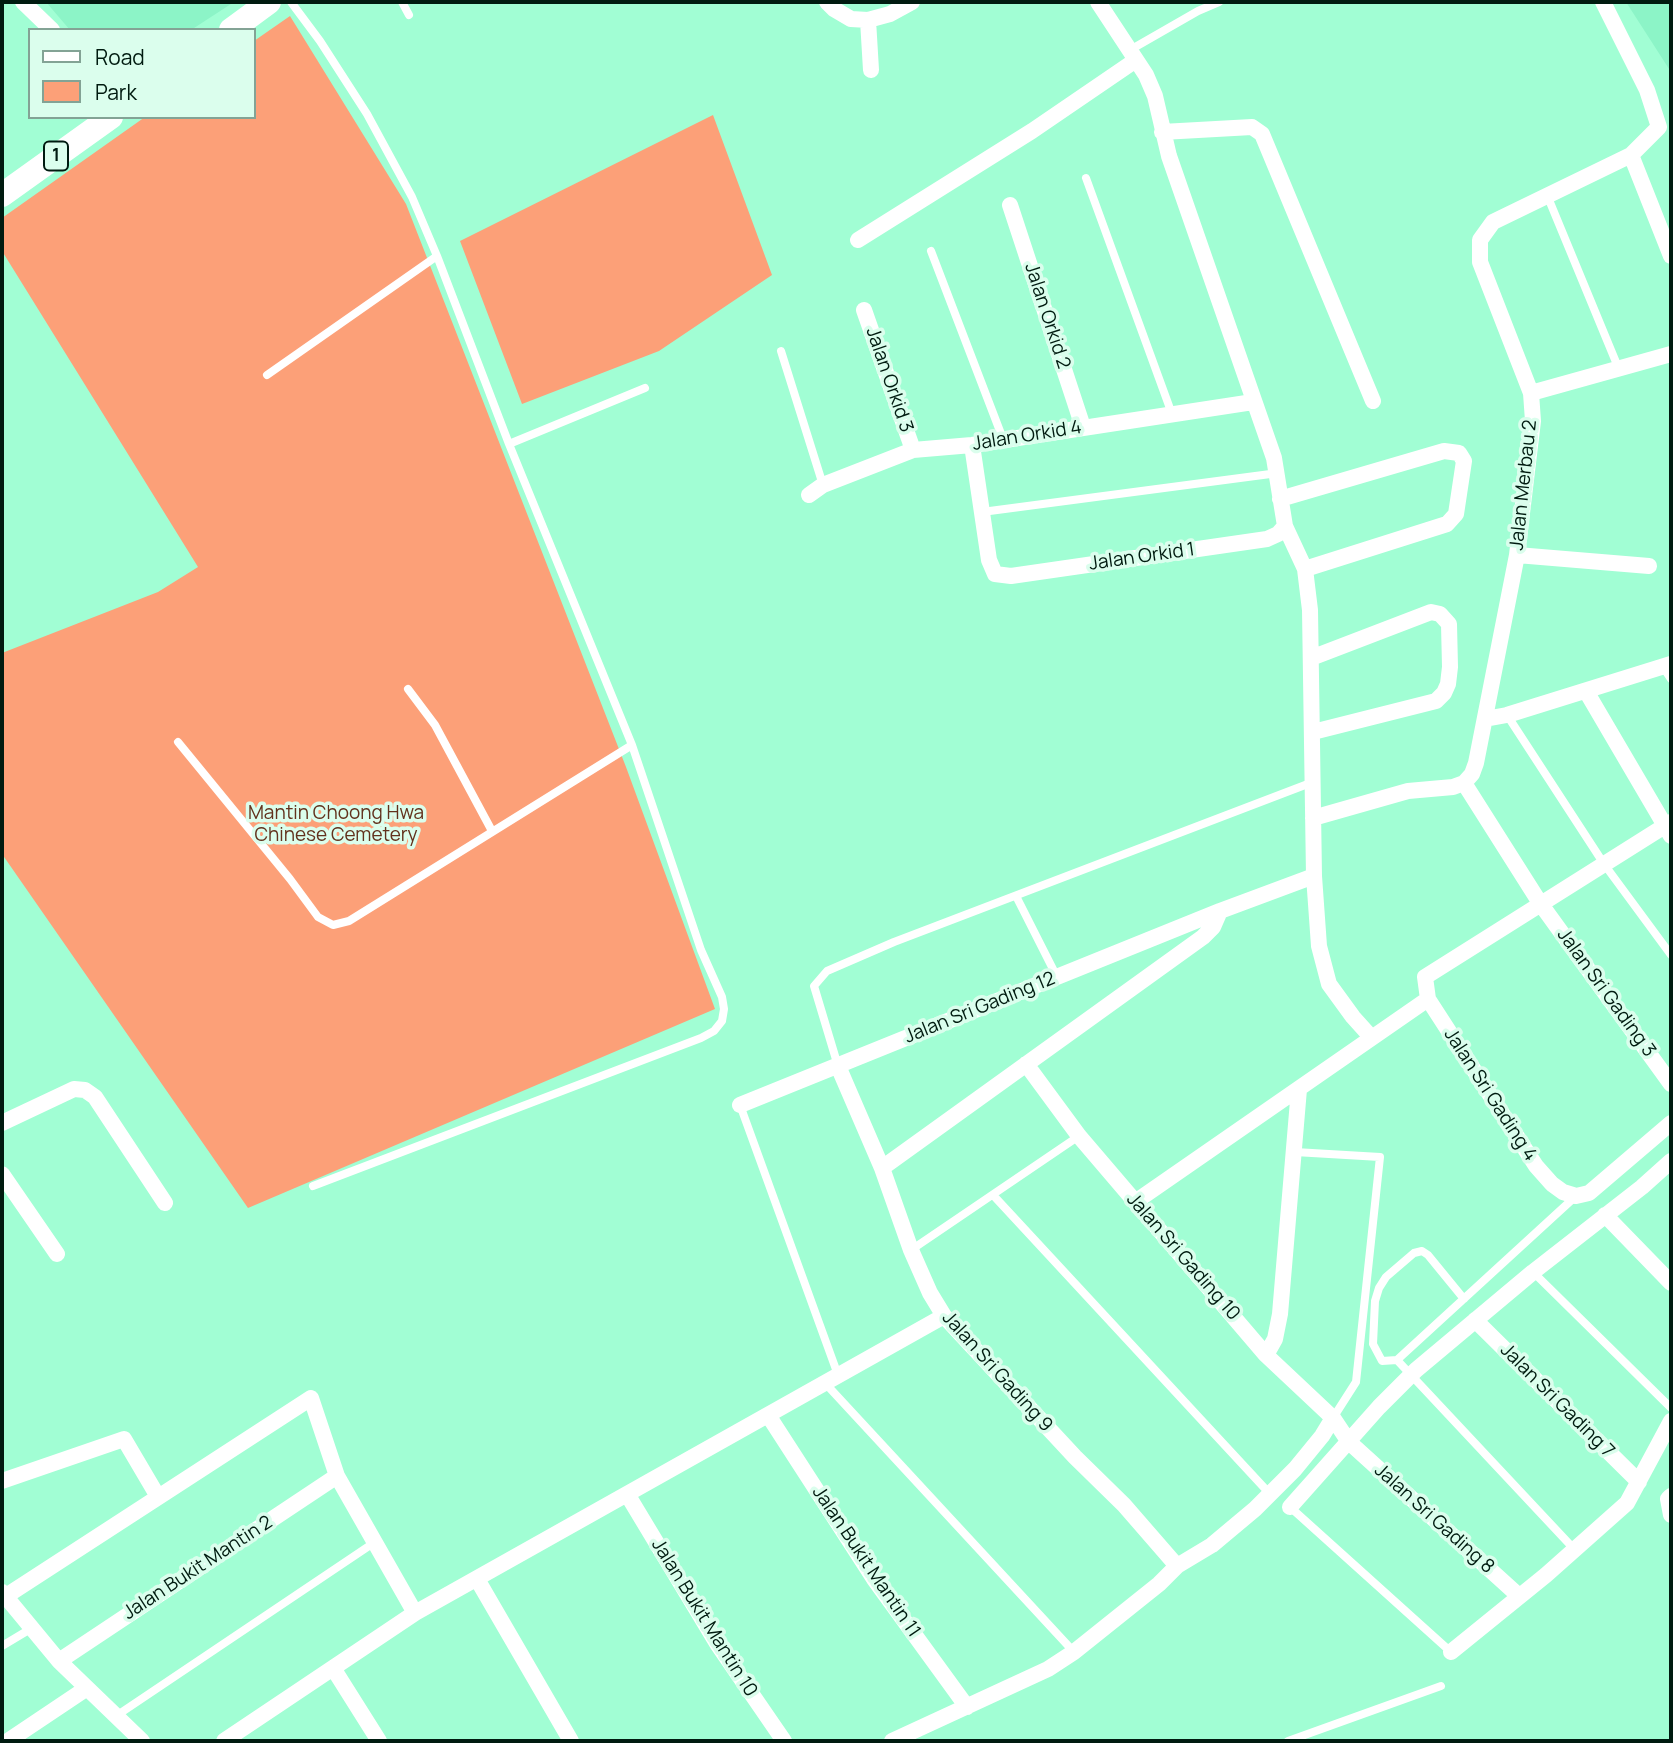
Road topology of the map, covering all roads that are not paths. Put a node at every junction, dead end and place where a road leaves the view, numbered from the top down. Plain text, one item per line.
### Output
1 (23, 2) edge
2 (269, 2) edge
3 (291, 2) edge
4 (402, 2) edge
5 (827, 2) edge
6 (912, 2) edge
7 (1098, 2) edge
8 (1220, 2) edge
9 (1604, 2) edge
10 (409, 16) dead end
11 (868, 20) junction
12 (50, 28) edge
13 (234, 28) edge
14 (1133, 55) junction
15 (871, 70) dead end
16 (108, 119) edge
17 (1161, 132) junction
18 (1631, 155) junction
19 (1086, 178) dead end
20 (2, 195) edge
21 (1547, 195) junction
22 (1010, 205) dead end
23 (858, 240) dead end
24 (931, 251) dead end
25 (438, 256) junction
26 (1671, 256) edge
27 (864, 310) dead end
28 (781, 351) dead end
29 (1671, 354) edge
30 (1618, 367) junction
31 (267, 375) dead end
32 (645, 388) dead end
33 (1531, 393) junction
34 (1373, 401) dead end
35 (1253, 402) junction
36 (1172, 414) junction
37 (1083, 427) junction
38 (1003, 439) junction
39 (509, 444) junction
40 (972, 444) junction
41 (913, 450) junction
42 (1278, 473) junction
43 (823, 485) junction
44 (809, 495) dead end
45 (1280, 499) junction
46 (981, 513) junction
47 (1284, 526) junction
48 (1517, 555) junction
49 (1649, 566) dead end
50 (1305, 569) junction
51 (1311, 658) junction
52 (1669, 670) edge
53 (408, 689) dead end
54 (1586, 691) junction
55 (1507, 715) junction
56 (1485, 719) junction
57 (1313, 732) junction
58 (178, 743) dead end
59 (632, 745) junction
60 (1313, 782) junction
61 (1464, 783) junction
62 (1313, 818) junction
63 (1669, 828) edge
64 (492, 831) junction
65 (1604, 864) junction
66 (1314, 876) junction
67 (1016, 895) junction
68 (1540, 903) junction
69 (1220, 911) junction
70 (1671, 955) edge
71 (1057, 977) junction
72 (1428, 999) junction
73 (1371, 1037) junction
74 (1026, 1064) junction
75 (838, 1066) junction
76 (1671, 1084) edge
77 (1299, 1089) junction
78 (740, 1105) joint
79 (2, 1123) edge
80 (1671, 1123) edge
81 (1079, 1136) junction
82 (1295, 1152) junction
83 (1671, 1161) edge
84 (882, 1168) junction
85 (2, 1174) edge
86 (313, 1185) dead end
87 (993, 1195) junction
88 (1576, 1196) junction
89 (1135, 1202) junction
90 (165, 1203) dead end
91 (1605, 1215) junction
92 (911, 1250) junction
93 (57, 1254) dead end
94 (1533, 1272) junction
95 (1671, 1283) edge
96 (1464, 1298) junction
97 (944, 1316) junction
98 (1475, 1321) junction
99 (1266, 1355) junction
100 (1397, 1360) junction
101 (1411, 1376) junction
102 (832, 1379) junction
103 (1671, 1408) edge
104 (768, 1415) junction
105 (1333, 1418) junction
106 (1671, 1421) edge
107 (1349, 1442) junction
108 (337, 1476) junction
109 (2, 1481) edge
110 (1639, 1482) junction
111 (627, 1494) junction
112 (1270, 1494) junction
113 (158, 1495) junction
114 (1671, 1496) edge
115 (1290, 1507) joint
116 (1671, 1515) edge
117 (375, 1542) junction
118 (1575, 1550) junction
119 (1177, 1566) junction
120 (477, 1579) junction
121 (4, 1594) edge
122 (1519, 1596) junction
123 (415, 1613) junction
124 (32, 1628) junction
125 (2, 1646) edge
126 (1074, 1652) junction
127 (1451, 1652) joint
128 (59, 1661) junction
129 (333, 1668) junction
130 (1441, 1686) dead end
131 (88, 1688) junction
132 (967, 1707) junction
133 (116, 1716) junction
134 (8, 1741) edge
135 (142, 1741) edge
136 (225, 1741) edge
137 (379, 1741) edge
138 (571, 1741) edge
139 (784, 1741) edge
140 (892, 1741) edge
141 (1288, 1741) edge

1 - 12 street
2 - 13 main road
3 - 25 lane
4 - 10 lane
5 - 11 street
6 - 11 street
7 - 14 street
8 - 14 lane
9 - 18 street, Jalan Merbau 2
11 - 15 street
14 - 17 street
14 - 23 street
16 - 20 main road, 1
17 - 34 street
17 - 35 street
18 - 21 street, Jalan Merbau 2
18 - 26 street
19 - 36 lane
21 - 30 lane
21 - 33 street, Jalan Merbau 2
22 - 37 street, Jalan Orkid 2
24 - 38 lane
25 - 31 lane
25 - 39 lane
27 - 41 street, Jalan Orkid 3
28 - 43 lane
29 - 30 street
30 - 33 street
32 - 39 lane
33 - 48 street, Jalan Merbau 2
35 - 36 street, Jalan Orkid 4
35 - 42 street
36 - 37 street, Jalan Orkid 4
37 - 38 street, Jalan Orkid 4
38 - 40 street, Jalan Orkid 4
39 - 59 lane
40 - 41 street, Jalan Orkid 4
40 - 46 street
41 - 43 street, Jalan Orkid 4
42 - 45 street
42 - 46 lane
43 - 44 street, Jalan Orkid 4
45 - 47 street
45 - 50 street
46 - 47 street, Jalan Orkid 1
47 - 50 street
48 - 49 street
48 - 56 street, Jalan Merbau 2
50 - 51 street
51 - 57 street
51 - 57 street
52 - 54 street
53 - 64 lane
54 - 55 street
54 - 63 street
55 - 56 street
55 - 65 lane
56 - 61 street, Jalan Merbau 2
57 - 60 street
58 - 64 lane
59 - 64 lane
59 - 86 lane
60 - 62 street
60 - 67 lane
61 - 62 street
61 - 68 street, Jalan Sri Gading 3
62 - 66 street
63 - 65 street
65 - 68 street
65 - 70 lane
66 - 69 street, Jalan Sri Gading 12
66 - 73 street
67 - 71 lane
67 - 75 lane
68 - 72 street, Jalan Sri Gading 4
68 - 76 street, Jalan Sri Gading 3
69 - 71 street, Jalan Sri Gading 12
69 - 74 street
71 - 75 street, Jalan Sri Gading 12
72 - 73 street
72 - 88 street, Jalan Sri Gading 4
73 - 77 street
74 - 81 street, Jalan Sri Gading 10
74 - 84 street
75 - 78 street, Jalan Sri Gading 12
75 - 84 street, Jalan Sri Gading 9
77 - 82 street
77 - 89 street
78 - 102 lane
79 - 90 street
80 - 88 street
81 - 87 lane
81 - 89 street, Jalan Sri Gading 10
82 - 99 street
82 - 105 lane
83 - 91 street
84 - 92 street, Jalan Sri Gading 9
85 - 93 street
87 - 92 lane
87 - 112 lane
88 - 96 lane
89 - 99 street, Jalan Sri Gading 10
91 - 94 street
91 - 95 street
92 - 97 street, Jalan Sri Gading 9
94 - 98 street
94 - 103 lane
96 - 100 lane
96 - 100 lane
97 - 102 street
97 - 119 street, Jalan Sri Gading 9
98 - 101 street
98 - 110 street, Jalan Sri Gading 7
99 - 105 street, Jalan Sri Gading 10
100 - 101 lane
101 - 107 street
101 - 118 lane
102 - 104 street
102 - 126 lane
104 - 111 street
104 - 132 street, Jalan Bukit Mantin 11
105 - 107 street, Jalan Sri Gading 10
105 - 112 street
106 - 110 street
107 - 115 street
107 - 122 street, Jalan Sri Gading 8
108 - 113 street
108 - 117 street
108 - 128 street, Jalan Bukit Mantin 2
109 - 113 street
110 - 118 street
111 - 120 street
111 - 139 street, Jalan Bukit Mantin 10
112 - 119 street
113 - 121 street
114 - 116 street
115 - 127 lane
117 - 123 street
117 - 133 lane
118 - 122 street
119 - 126 street
120 - 123 street
120 - 138 street
121 - 124 street
122 - 127 street
123 - 129 street
124 - 125 lane
124 - 128 street
126 - 132 street
128 - 131 street
129 - 136 street
129 - 137 street
130 - 141 lane
131 - 133 street
131 - 134 street
132 - 140 street
133 - 135 street

